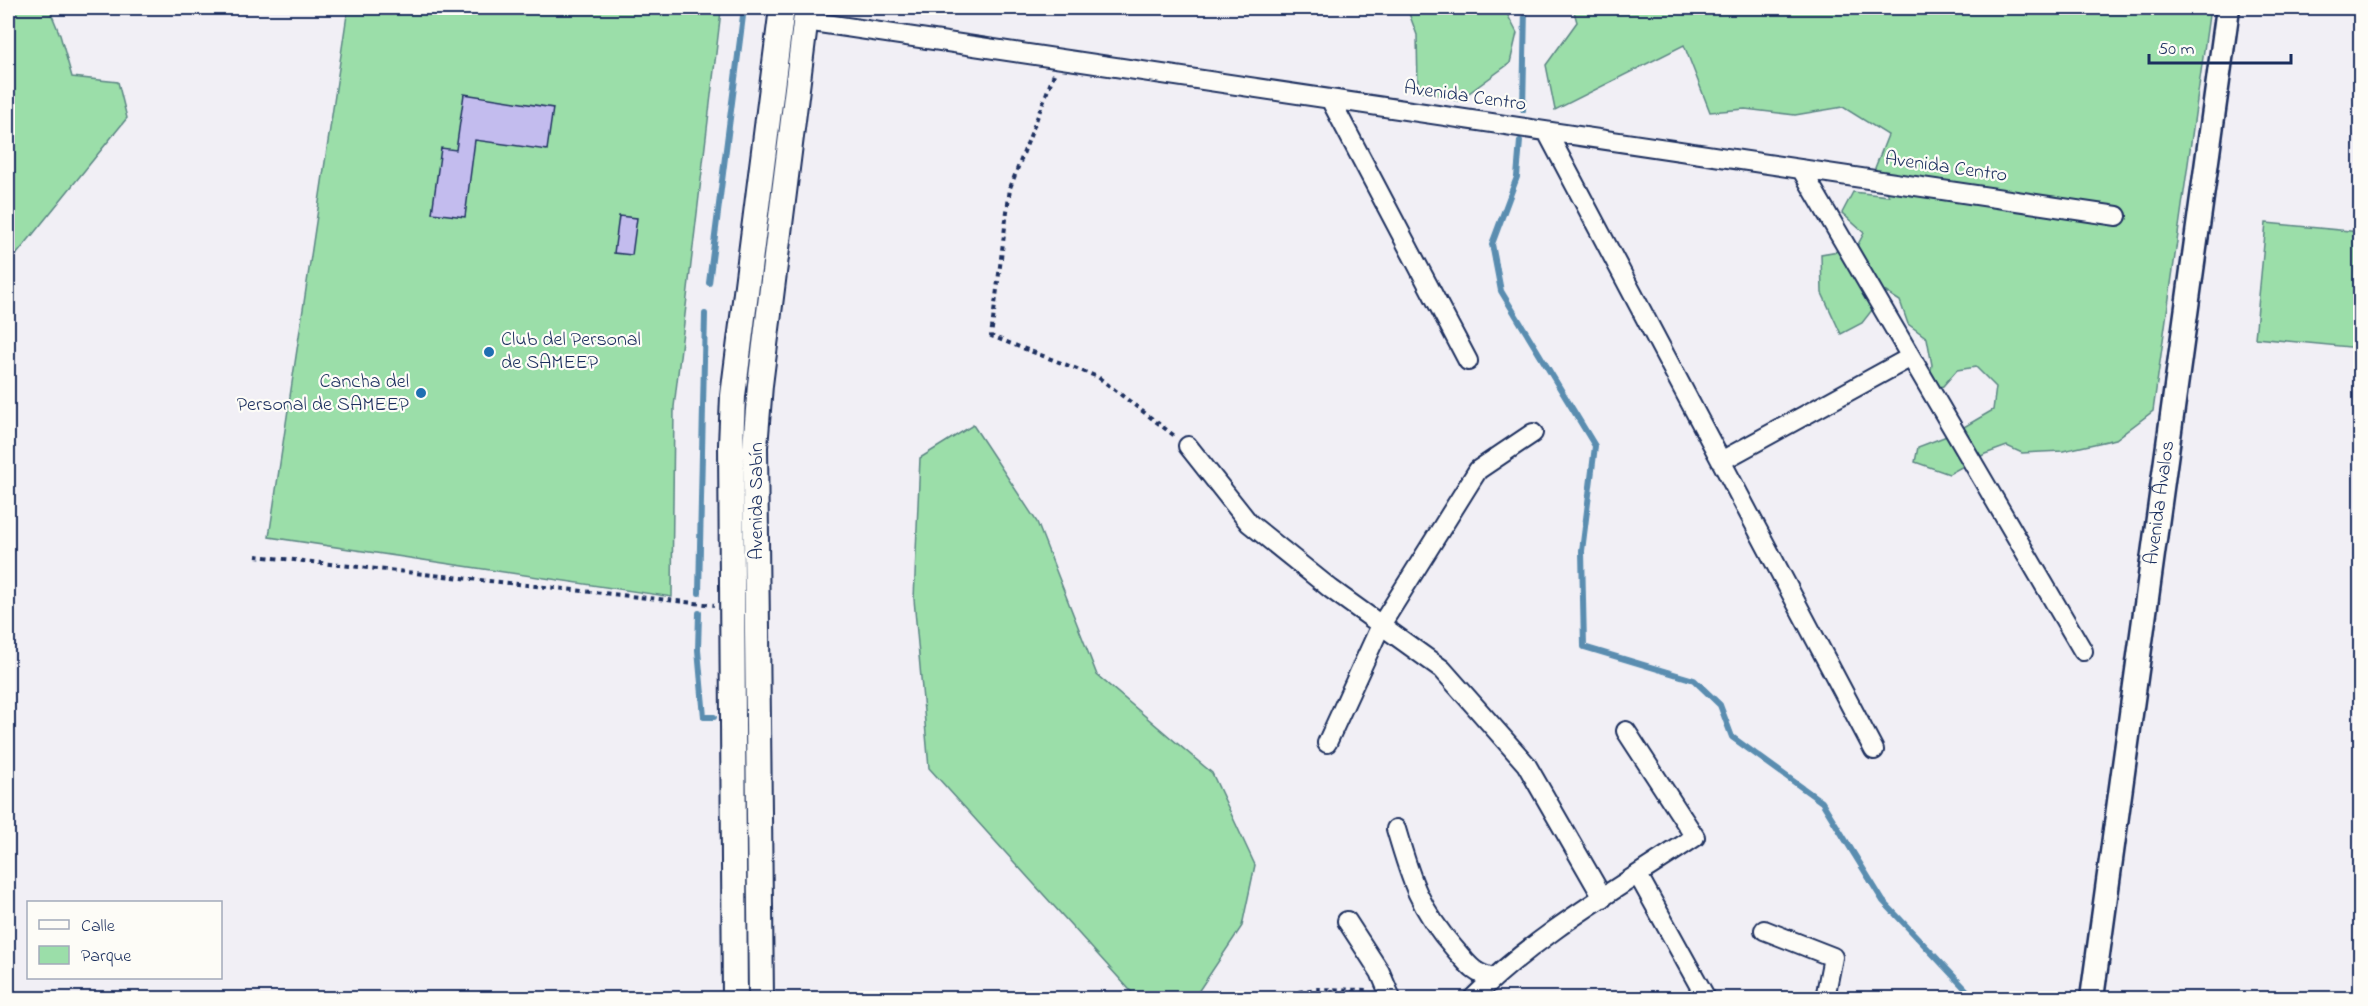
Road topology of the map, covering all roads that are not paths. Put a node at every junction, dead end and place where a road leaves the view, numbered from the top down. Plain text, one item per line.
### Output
1 (782, 8) edge
2 (2228, 8) edge
3 (806, 14) edge
4 (1330, 99) junction
5 (1547, 132) junction
6 (1801, 169) junction
7 (2117, 216) dead end
8 (1911, 357) junction
9 (1468, 361) dead end
10 (1533, 433) dead end
11 (1188, 446) road end
12 (1723, 459) junction
13 (1381, 625) junction
14 (2083, 651) dead end
15 (1626, 731) dead end
16 (1327, 743) dead end
17 (1874, 750) dead end
18 (1396, 829) dead end
19 (1638, 875) junction
20 (1603, 898) junction
21 (1347, 921) dead end
22 (1764, 930) dead end
23 (1493, 978) junction
24 (1389, 994) edge
25 (1474, 998) edge
26 (735, 999) edge
27 (760, 999) edge
28 (1706, 999) edge
29 (1825, 999) edge
30 (2091, 999) edge

1 - 26 main road, Avenida Sabín
2 - 30 street, Avenida Ávalos
3 - 4 street, Avenida Centro
3 - 27 main road, Avenida Sabín
4 - 5 street, Avenida Centro
4 - 9 street
5 - 6 street, Avenida Centro
5 - 12 street
6 - 7 street, Avenida Centro
6 - 8 street
8 - 12 street
8 - 14 street
10 - 13 street
11 - 13 street
12 - 17 street
13 - 16 street
13 - 20 street
15 - 19 street
18 - 23 street
19 - 20 street
19 - 28 street
20 - 23 street
21 - 24 street
22 - 29 street
23 - 25 street

